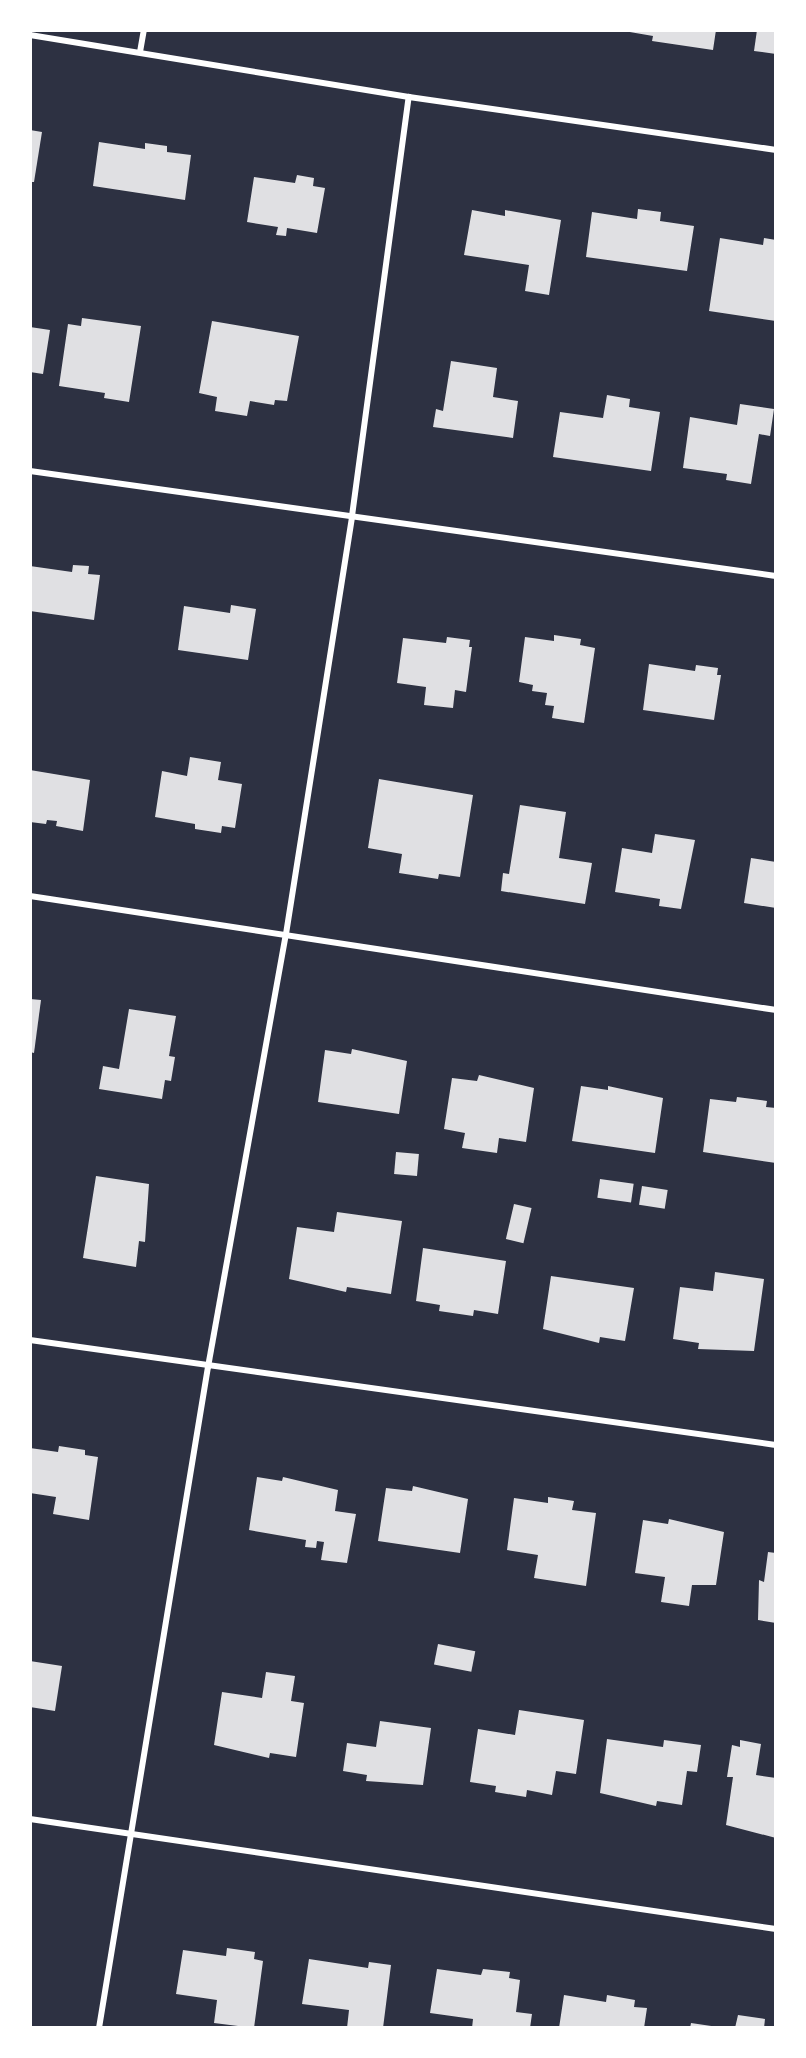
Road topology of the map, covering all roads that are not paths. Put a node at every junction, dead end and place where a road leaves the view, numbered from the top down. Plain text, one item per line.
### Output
1 (144, 30) edge
2 (30, 35) edge
3 (140, 52) junction
4 (410, 97) junction
5 (776, 150) edge
6 (30, 471) edge
7 (352, 516) junction
8 (776, 576) edge
9 (30, 896) edge
10 (286, 934) junction
11 (776, 1010) edge
12 (30, 1340) edge
13 (208, 1367) junction
14 (776, 1445) edge
15 (30, 1819) edge
16 (130, 1834) junction
17 (776, 1929) edge
18 (99, 2028) edge

1 - 3 street
2 - 3 street
3 - 4 street
4 - 5 street
4 - 7 street
6 - 7 street
7 - 8 street
7 - 10 street
9 - 10 street
10 - 11 street
10 - 13 street
12 - 13 street
13 - 14 street
13 - 16 street
15 - 16 street
16 - 17 street
16 - 18 street

